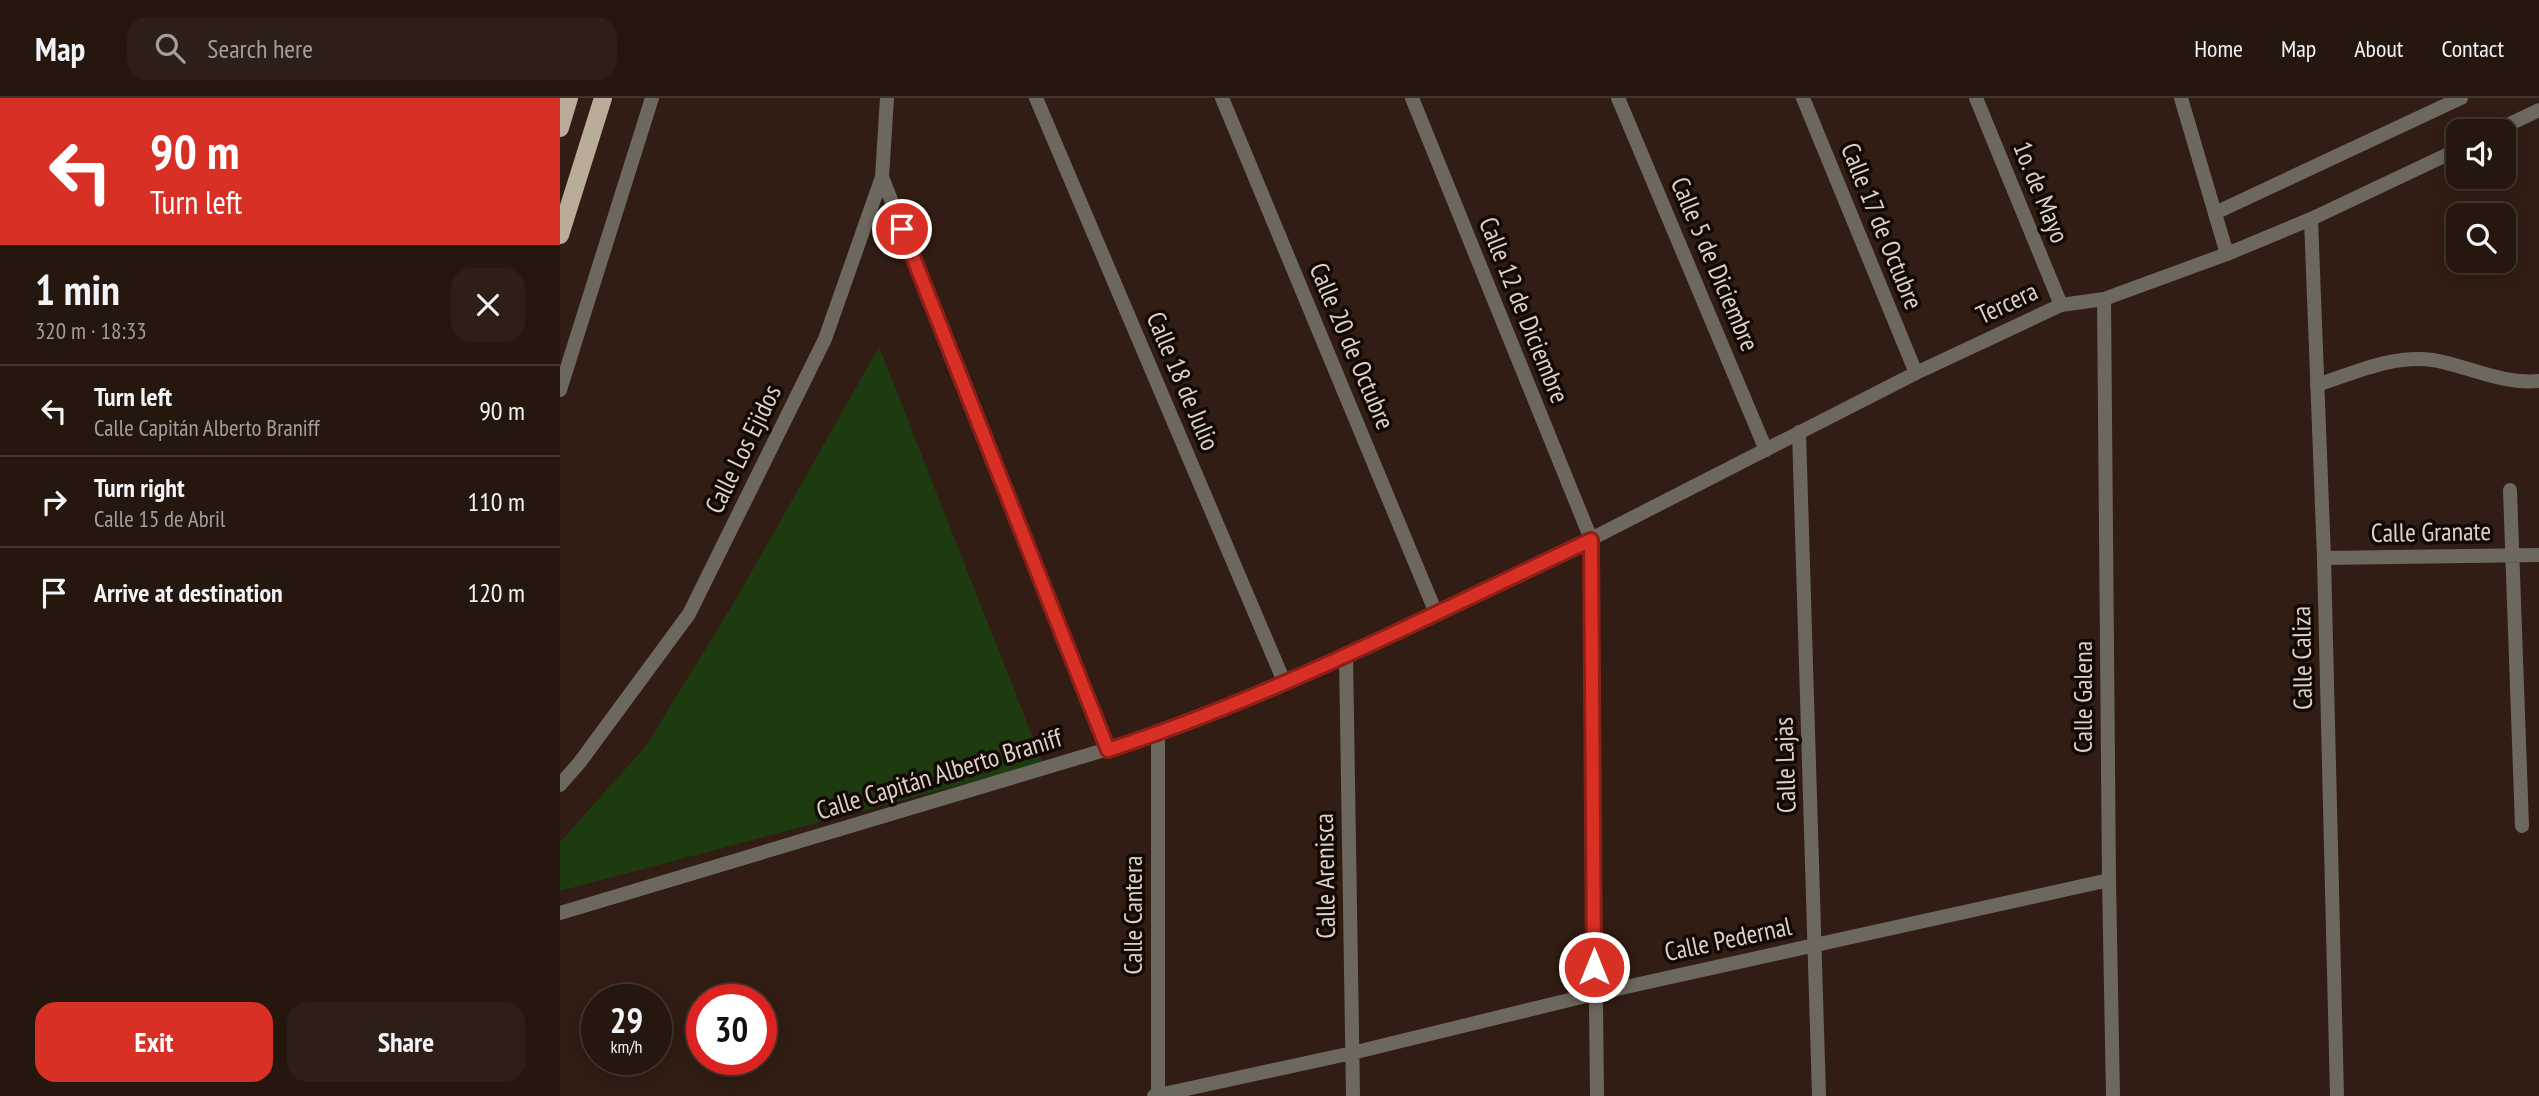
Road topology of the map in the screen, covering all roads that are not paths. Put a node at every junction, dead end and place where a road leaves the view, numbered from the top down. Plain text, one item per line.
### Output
1 (569, 98) edge
2 (603, 98) edge
3 (652, 98) edge
4 (887, 98) edge
5 (1036, 98) edge
6 (1222, 98) edge
7 (1412, 98) edge
8 (1618, 98) edge
9 (1803, 98) edge
10 (1976, 98) edge
11 (2181, 98) edge
12 (2461, 98) edge
13 (2539, 110) edge
14 (2516, 121) edge
15 (560, 128) edge
16 (2446, 155) edge
17 (882, 177) junction
18 (2215, 213) junction
19 (2311, 219) junction
20 (560, 235) edge
21 (2227, 254) junction
22 (2104, 299) junction
23 (2061, 305) junction
24 (1916, 373) junction
25 (2539, 381) edge
26 (2317, 385) junction
27 (560, 390) edge
28 (1799, 432) junction
29 (1766, 450) junction
30 (2510, 491) dead end
31 (1591, 540) junction
32 (2511, 555) junction
33 (2539, 555) edge
34 (2324, 558) junction
35 (1436, 613) junction
36 (1346, 656) junction
37 (1285, 684) junction
38 (1158, 734) junction
39 (1108, 750) junction
40 (560, 785) edge
41 (2522, 826) dead end
42 (2109, 880) junction
43 (560, 913) edge
44 (1816, 945) junction
45 (1594, 994) junction
46 (1352, 1053) junction
47 (1157, 1096) edge
48 (1353, 1096) edge
49 (1597, 1096) edge
50 (1819, 1096) edge
51 (2113, 1096) edge
52 (2337, 1096) edge

1 - 15 main road
2 - 20 main road
3 - 27 street
4 - 17 street, Calle Los Ejidos
5 - 37 street, Calle 18 de Julio
6 - 35 street, Calle 20 de Octubre
7 - 31 street, Calle 12 de Diciembre
8 - 29 street, Calle 5 de Diciembre
9 - 24 street, Calle 17 de Octubre
10 - 23 street, 1o. de Mayo
11 - 18 street
12 - 18 street
13 - 14 street
16 - 19 street, Tercera
17 - 39 street
17 - 40 street, Calle Los Ejidos
18 - 21 street
19 - 21 street, Tercera
19 - 26 street, Calle Caliza
21 - 22 street, Tercera
22 - 23 street, Tercera
22 - 42 street, Calle Galena
23 - 24 street, Tercera
24 - 28 street, Tercera
25 - 26 street
26 - 34 street, Calle Caliza
28 - 29 street, Tercera
28 - 44 street, Calle Lajas
29 - 31 street, Tercera
30 - 32 street
31 - 35 street, Calle Capitán Alberto Braniff
31 - 45 street
32 - 33 street, Calle Granate
32 - 34 street, Calle Granate
32 - 41 street
34 - 52 street, Calle Caliza
35 - 36 street, Calle Capitán Alberto Braniff
36 - 37 street, Calle Capitán Alberto Braniff
36 - 46 street, Calle Arenisca
37 - 38 street, Calle Capitán Alberto Braniff
38 - 39 street, Calle Capitán Alberto Braniff
38 - 47 street, Calle Cantera
39 - 43 street, Calle Capitán Alberto Braniff
42 - 44 street, Calle Pedernal
42 - 51 street, Calle Galena
44 - 45 street, Calle Pedernal
44 - 50 street, Calle Lajas
45 - 46 street, Calle Pedernal
45 - 49 street
46 - 47 street, Calle Pedernal
46 - 48 street, Calle Arenisca

